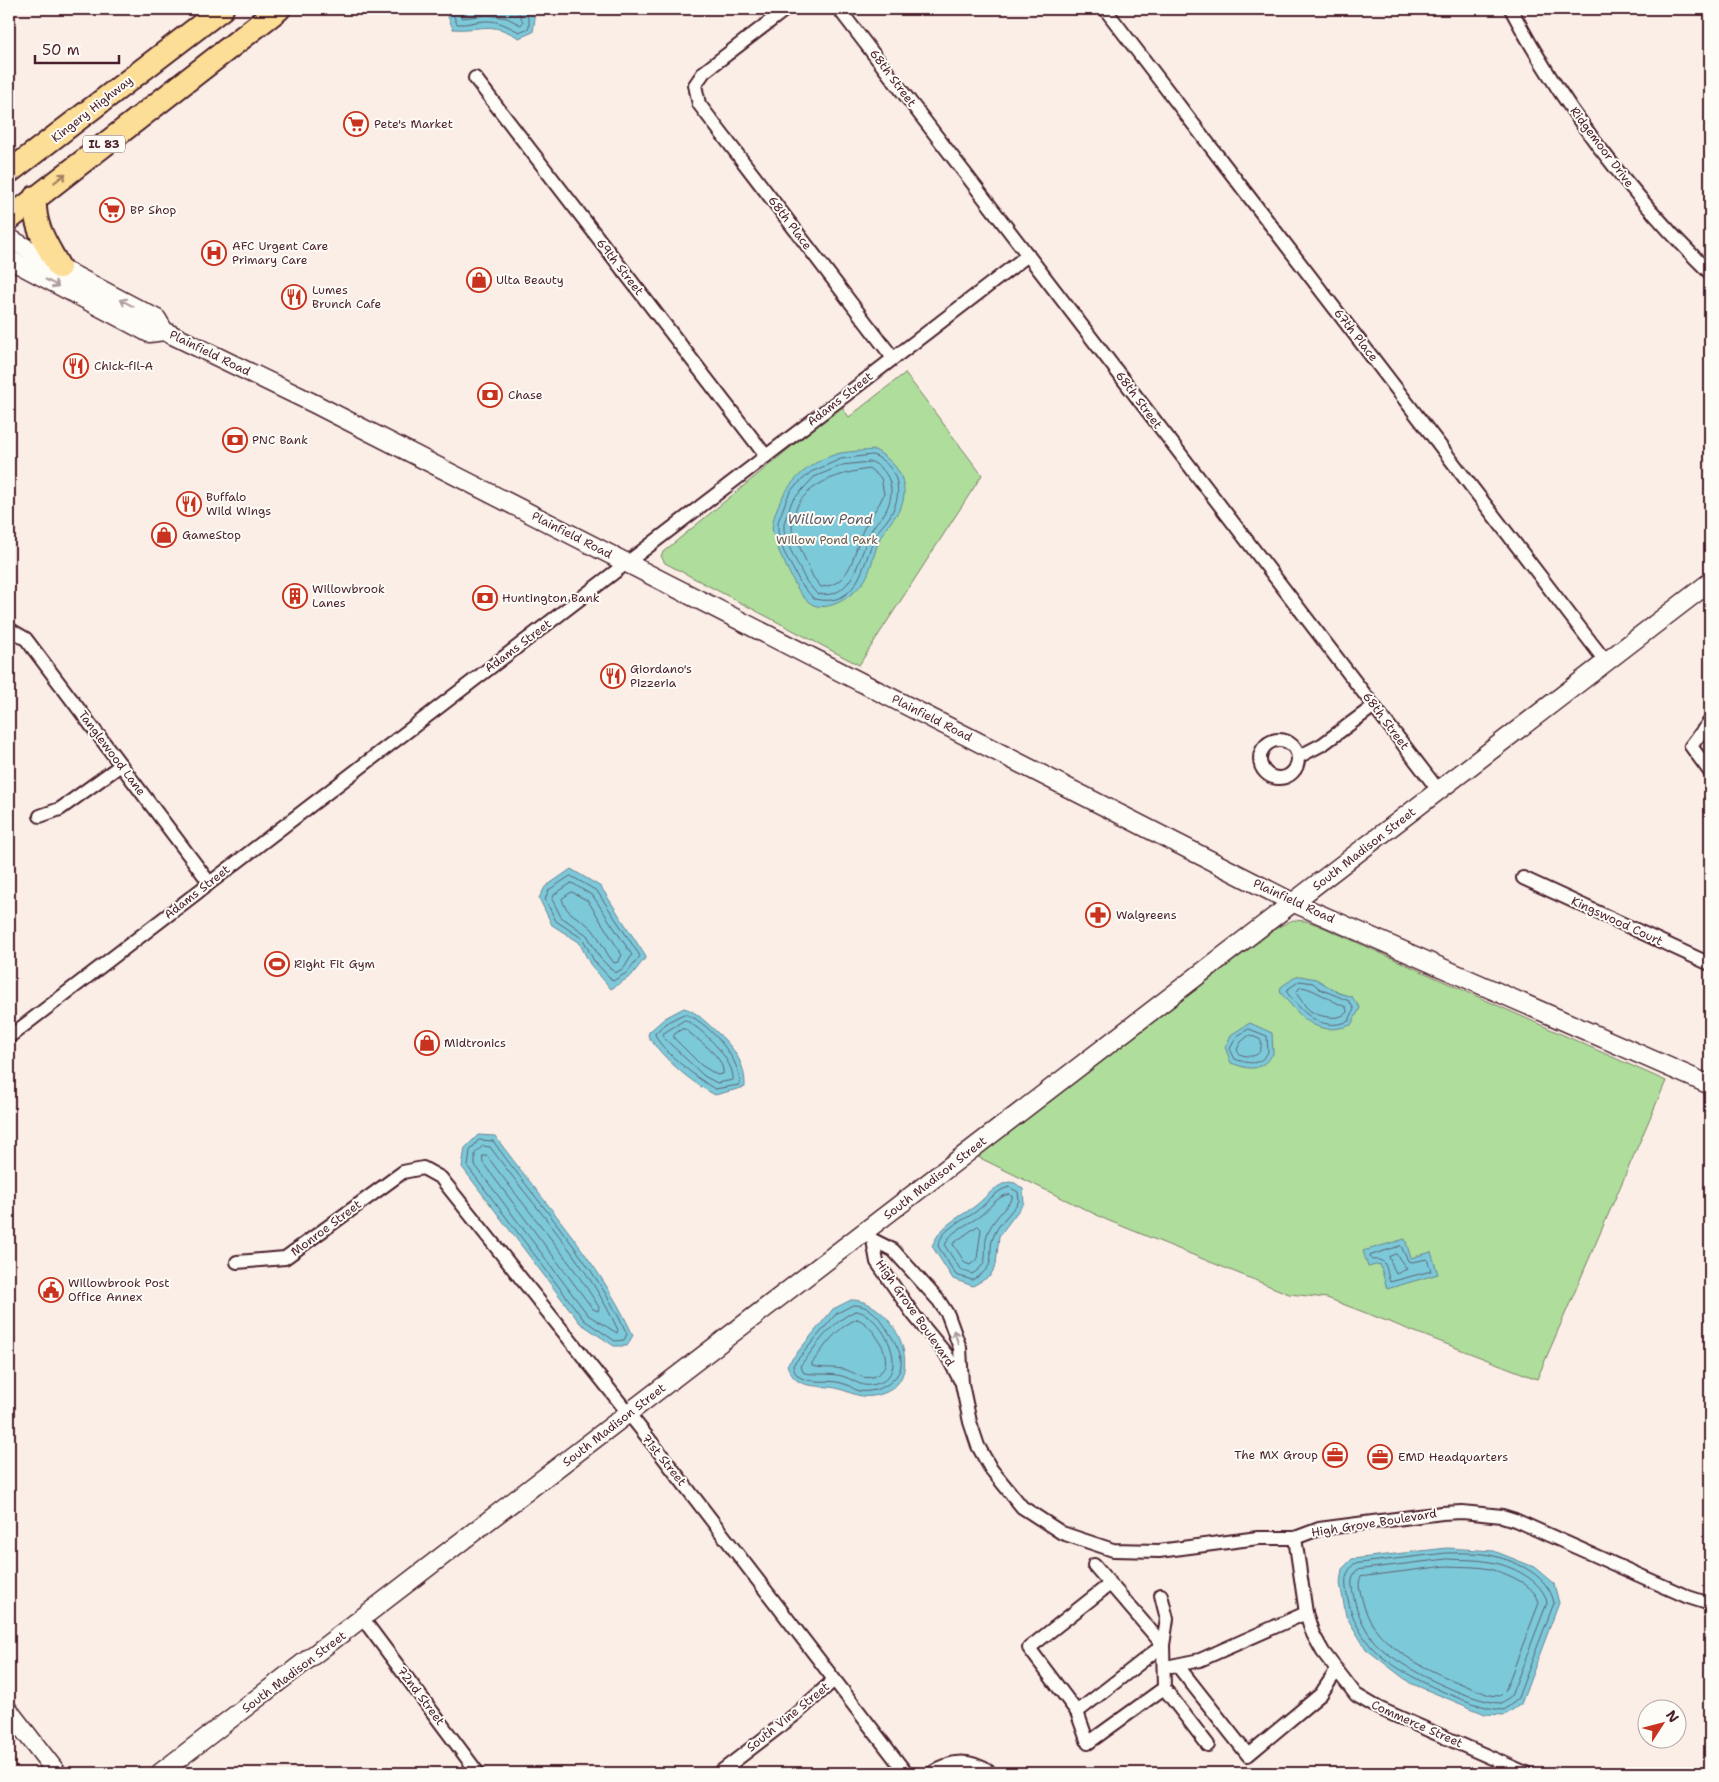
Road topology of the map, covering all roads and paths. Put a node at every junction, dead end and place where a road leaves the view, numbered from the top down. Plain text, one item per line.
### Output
1 (222, 9) edge
2 (279, 9) edge
3 (786, 9) edge
4 (839, 9) edge
5 (1105, 9) edge
6 (1511, 9) edge
7 (475, 78) dead end
8 (9, 172) edge
9 (35, 198) junction
10 (9, 219) edge
11 (9, 238) edge
12 (1028, 254) junction
13 (9, 260) edge
14 (59, 267) junction
15 (1710, 273) edge
16 (164, 331) junction
17 (893, 358) junction
18 (766, 456) junction
19 (626, 562) junction
20 (1710, 582) edge
21 (9, 629) edge
22 (1606, 662) junction
23 (1374, 706) junction
24 (1710, 721) edge
25 (1298, 757) dead end
26 (121, 765) junction
27 (1710, 772) edge
28 (1439, 791) junction
29 (40, 816) dead end
30 (1523, 878) dead end
31 (209, 882) junction
32 (1294, 903) junction
33 (1710, 964) edge
34 (9, 1037) edge
35 (1710, 1084) edge
36 (381, 1187) joint
37 (237, 1262) dead end
38 (962, 1384) junction
39 (627, 1415) junction
40 (1295, 1538) junction
41 (1094, 1565) dead end
42 (1110, 1584) junction
43 (1161, 1595) dead end
44 (1710, 1604) edge
45 (1306, 1613) junction
46 (363, 1619) junction
47 (1163, 1646) junction
48 (1177, 1664) junction
49 (1163, 1667) junction
50 (1337, 1670) junction
51 (834, 1680) junction
52 (1164, 1688) junction
53 (9, 1711) edge
54 (1077, 1712) junction
55 (1208, 1745) dead end
56 (57, 1773) edge
57 (160, 1773) edge
58 (478, 1773) edge
59 (719, 1773) edge
60 (906, 1773) edge
61 (932, 1773) edge
62 (991, 1773) edge
63 (1526, 1773) edge

1 - 8 highway, Kingery Highway / IL 83
9 -> 2 highway, IL 83
3 - 17 street, 68th Place
4 - 12 street, 68th Street
5 - 22 street, 67th Place
6 - 15 street, Ridgemoor Drive
7 - 18 street, 69th Street
9 - 10 highway, IL 83
9 - 14 highway
11 - 14 main road, Plainfield Road
12 - 17 street, Adams Street
12 - 23 street, 68th Street
13 -> 16 main road, Plainfield Road
16 -> 14 main road, Plainfield Road
16 - 19 main road, Plainfield Road
17 - 18 street, Adams Street
18 - 19 street, Adams Street
19 - 31 street, Adams Street
19 - 32 main road, Plainfield Road
20 - 22 main road, South Madison Street
21 - 26 street, Tanglewood Lane
22 - 28 main road, South Madison Street
23 - 25 street
23 - 28 street, 68th Street
24 - 27 street
26 - 29 street
26 - 31 street, Tanglewood Lane
28 - 32 main road, South Madison Street
30 - 33 street, Kingswood Court
31 - 34 street, Adams Street
32 - 35 main road, Plainfield Road
32 - 39 main road, South Madison Street
36 - 37 street, Monroe Street
36 - 39 street, 71st Street
38 -> 38 street, High Grove Boulevard
38 - 40 street, High Grove Boulevard
39 - 46 main road, South Madison Street
39 - 51 street, 71st Street
40 - 44 street, High Grove Boulevard
40 - 45 street, Commerce Street
41 - 42 street
42 - 47 street
42 - 54 street
43 - 47 street
45 - 48 street
45 - 50 street, Commerce Street
46 - 57 main road, South Madison Street
46 - 58 street, 72nd Street
47 - 49 street
47 - 54 street
48 - 49 street
48 - 50 street
49 - 52 street
50 - 63 street, Commerce Street
51 - 59 street, South Vine Street
51 - 60 street, 71st Street
52 - 54 street
52 - 55 street
53 - 56 main road
61 - 62 street

